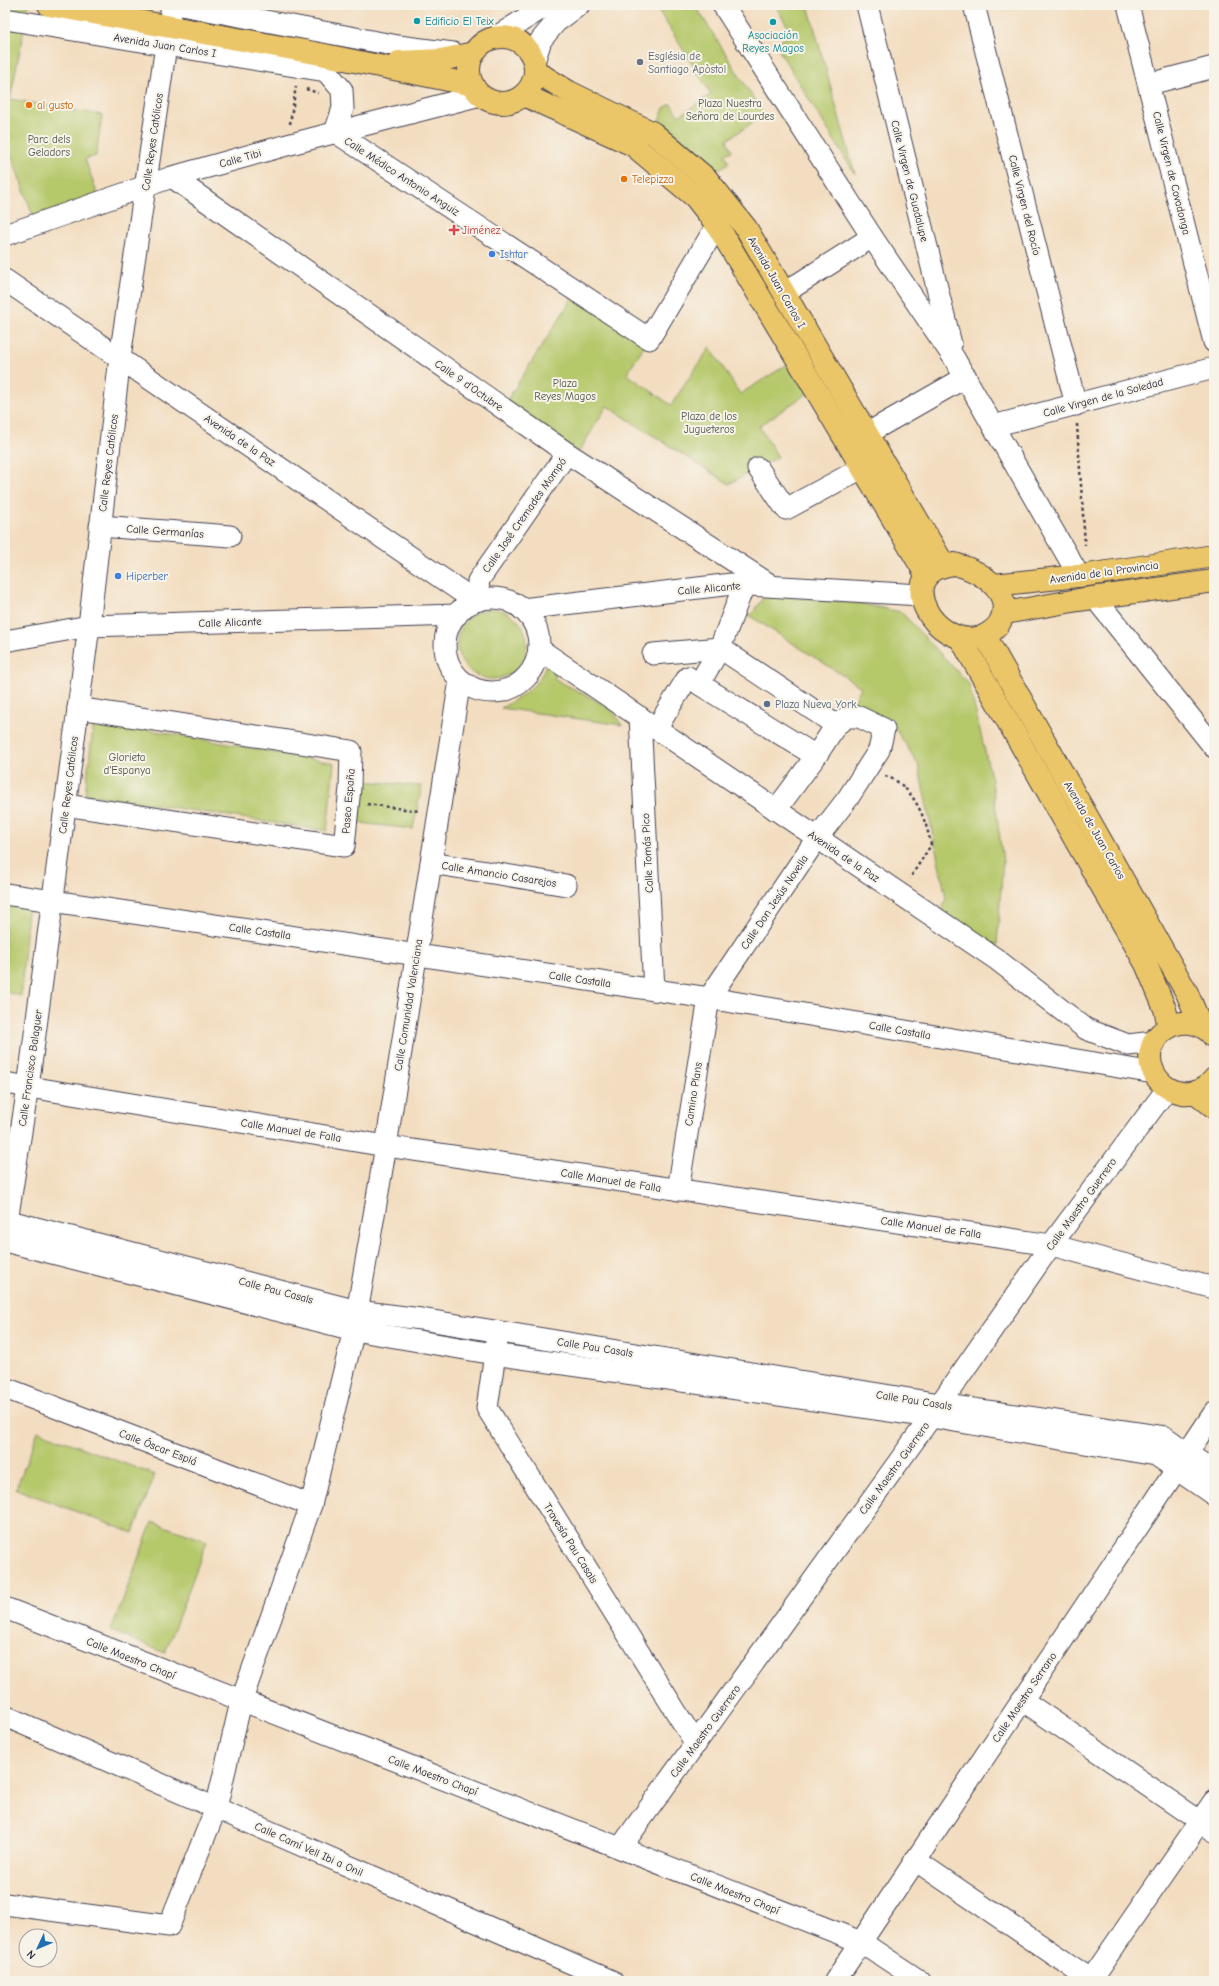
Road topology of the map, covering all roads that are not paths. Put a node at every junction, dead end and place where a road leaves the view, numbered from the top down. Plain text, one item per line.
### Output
1 (48, 5) edge
2 (172, 5) edge
3 (181, 5) edge
4 (547, 5) edge
5 (579, 5) edge
6 (724, 5) edge
7 (867, 5) edge
8 (974, 5) edge
9 (1128, 5) edge
10 (5, 19) edge
11 (167, 36) junction
12 (496, 37) junction
13 (315, 53) junction
14 (470, 54) junction
15 (360, 63) junction
16 (535, 66) junction
17 (1214, 67) edge
18 (326, 71) junction
19 (1149, 84) junction
20 (477, 90) junction
21 (524, 95) junction
22 (335, 132) junction
23 (172, 177) junction
24 (145, 185) junction
25 (717, 225) junction
26 (5, 235) edge
27 (872, 237) junction
28 (5, 280) edge
29 (784, 293) junction
30 (1214, 342) edge
31 (120, 357) junction
32 (954, 358) junction
33 (1214, 368) edge
34 (966, 377) junction
35 (1076, 405) junction
36 (992, 426) junction
37 (866, 434) junction
38 (566, 453) junction
39 (758, 468) dead end
40 (862, 468) junction
41 (100, 526) junction
42 (230, 536) dead end
43 (1214, 556) edge
44 (1083, 575) junction
45 (931, 579) junction
46 (1214, 581) edge
47 (744, 585) junction
48 (994, 585) junction
49 (772, 586) junction
50 (1095, 598) junction
51 (478, 600) junction
52 (522, 608) junction
53 (1005, 613) junction
54 (457, 615) junction
55 (89, 626) junction
56 (985, 636) junction
57 (961, 639) junction
58 (5, 641) edge
59 (720, 648) junction
60 (539, 649) junction
61 (653, 654) dead end
62 (688, 677) dead end
63 (460, 680) junction
64 (78, 708) junction
65 (648, 723) junction
66 (836, 725) junction
67 (1214, 747) edge
68 (816, 756) junction
69 (65, 805) junction
70 (776, 810) junction
71 (817, 838) junction
72 (431, 863) junction
73 (566, 885) dead end
74 (5, 894) edge
75 (53, 901) junction
76 (416, 954) junction
77 (654, 990) junction
78 (709, 998) junction
79 (1170, 1026) junction
80 (1207, 1032) edge
81 (1154, 1042) junction
82 (1214, 1079) edge
83 (1160, 1081) junction
84 (5, 1083) edge
85 (28, 1087) junction
86 (1196, 1092) junction
87 (1214, 1107) edge
88 (386, 1146) junction
89 (678, 1190) junction
90 (6, 1225) edge
91 (5, 1241) edge
92 (1051, 1245) junction
93 (1214, 1288) edge
94 (355, 1321) junction
95 (498, 1332) junction
96 (494, 1354) junction
97 (5, 1388) edge
98 (935, 1411) junction
99 (1214, 1413) edge
100 (1181, 1461) junction
101 (1214, 1472) edge
102 (1214, 1495) edge
103 (311, 1505) junction
104 (5, 1608) edge
105 (1022, 1700) junction
106 (241, 1702) junction
107 (5, 1716) edge
108 (696, 1744) junction
109 (1214, 1802) edge
110 (216, 1808) junction
111 (1207, 1826) edge
112 (621, 1847) junction
113 (915, 1860) junction
114 (5, 1904) edge
115 (861, 1942) junction
116 (612, 1981) edge
117 (835, 1981) edge
118 (920, 1981) edge
119 (1091, 1981) edge

1 - 11 main road, Avenida Juan Carlos I
2 - 11 street, Calle Reyes Católicos
3 - 14 street
4 - 12 street
5 - 16 street
6 - 27 street
7 - 32 street, Calle Virgen de Guadalupe
8 - 35 street, Calle Virgen del Rocío
9 - 19 street, Calle Virgen de Covadonga
10 - 11 street, Avenida Juan Carlos I
11 - 13 main road, Avenida Juan Carlos I
11 - 18 street, Avenida Juan Carlos I
11 - 24 street, Calle Reyes Católicos
12 - 14 main road
12 - 16 main road
13 - 15 main road, Avenida Juan Carlos I
13 - 18 street
14 - 15 main road, Avenida Juan Carlos I
14 - 20 main road
15 - 20 main road, Avenida Juan Carlos I
16 - 21 main road
16 - 29 main road, Avenida Juan Carlos I
17 - 19 street
18 - 22 street
19 - 30 street, Calle Virgen de Covadonga
20 - 21 main road
20 - 22 street, Calle Tibi
21 - 25 main road, Avenida Juan Carlos I
22 - 23 street, Calle Tibi
22 - 25 street, Calle Médico Antonio Anguiz
23 - 24 street, Calle Tibi
23 - 38 street, Calle 9 d'Octubre
24 - 26 street, Calle Tibi
24 - 31 street, Calle Reyes Católicos
25 - 40 main road, Avenida Juan Carlos I
27 - 29 street
27 - 32 street
28 - 31 street, Avenida de la Paz
29 - 37 main road, Avenida Juan Carlos I
31 - 41 street, Calle Reyes Católicos
31 - 51 street, Avenida de la Paz
32 - 34 street
33 - 35 street, Calle Virgen de la Soledad
34 - 36 street
34 - 37 street
35 - 36 street, Calle Virgen de la Soledad
36 - 44 street
37 - 45 main road, Avenida Juan Carlos I
38 - 49 street, Calle 9 d'Octubre
38 - 51 street, Calle José Cremades Mompó
39 - 40 street
40 - 45 main road, Avenida Juan Carlos I
41 - 42 street, Calle Germanías
41 - 55 street, Calle Reyes Católicos
43 - 44 main road, Avenida de la Provincia
44 - 48 main road, Avenida de la Provincia
45 - 48 main road
45 - 49 street, Calle Alicante
45 - 57 main road
46 - 50 main road
47 - 49 street, Calle Alicante
47 - 52 street, Calle Alicante
47 - 59 street
48 - 53 main road
50 - 53 main road
50 - 67 street
51 - 52 street
51 - 54 street
52 - 60 street
53 - 56 main road
54 - 55 street, Calle Alicante
54 - 63 street
55 - 58 street, Calle Alicante
55 - 64 street, Calle Reyes Católicos
56 - 57 main road
56 - 80 main road, Avenida de Juan Carlos
57 - 79 main road, Avenida de Juan Carlos
59 - 61 street
59 - 66 street
59 - 68 street
60 - 63 street
60 - 65 street, Avenida de la Paz
62 - 65 street
63 - 72 street, Calle Comunidad Valenciana
64 - 69 street, Calle Reyes Católicos
64 - 69 street, Paseo España
65 - 70 street, Avenida de la Paz
65 - 77 street, Calle Tomás Pico
66 - 68 street
66 - 71 street, Calle Don Jesús Novella
68 - 70 street
69 - 75 street, Calle Reyes Católicos
70 - 71 street, Avenida de la Paz
71 - 78 street, Calle Don Jesús Novella
71 - 81 street, Avenida de la Paz
72 - 73 street, Calle Amancio Casarejos
72 - 76 street, Calle Comunidad Valenciana
74 - 75 street, Calle Castalla
75 - 76 street, Calle Castalla
75 - 85 street, Calle Francisco Balaguer
76 - 77 street, Calle Castalla
76 - 88 street, Calle Comunidad Valenciana
77 - 78 street, Calle Castalla
78 - 83 street, Calle Castalla
78 - 89 street, Camino Plans
79 - 80 main road
79 - 81 main road
81 - 83 main road
82 - 86 main road
83 - 86 main road
83 - 92 street, Calle Maestro Guerrero
84 - 85 street, Calle Manuel de Falla
85 - 88 street, Calle Manuel de Falla
85 - 90 street, Calle Francisco Balaguer
86 - 87 main road
88 - 89 street, Calle Manuel de Falla
88 - 94 street, Calle Comunidad Valenciana
89 - 92 street, Calle Manuel de Falla
90 - 94 street, Calle Pau Casals
91 - 94 street, Calle Pau Casals
92 - 93 street, Calle Manuel de Falla
92 - 98 street, Calle Maestro Guerrero
94 - 95 street, Calle Pau Casals
94 - 96 street, Calle Pau Casals
94 - 103 street, Calle Comunidad Valenciana
95 - 96 street, Travesía Pau Casals
95 - 98 street, Calle Pau Casals
96 - 98 street, Calle Pau Casals
96 - 108 street, Travesía Pau Casals
97 - 103 street, Calle Óscar Esplá
98 - 100 street, Calle Pau Casals
98 - 108 street, Calle Maestro Guerrero
99 - 100 street, Calle Maestro Serrano
100 - 101 street
100 - 102 street
100 - 105 street, Calle Maestro Serrano
103 - 106 street, Calle Comunidad Valenciana
104 - 106 street, Calle Maestro Chapí
105 - 111 street
105 - 113 street, Calle Maestro Serrano
106 - 110 street, Calle Comunidad Valenciana
106 - 112 street, Calle Maestro Chapí
107 - 110 street, Calle Camí Vell Ibi a Onil
108 - 112 street, Calle Maestro Guerrero
109 - 111 street
110 - 114 street, Calle Comunidad Valenciana
110 - 116 street, Calle Camí Vell Ibi a Onil
111 - 119 street
112 - 115 street, Calle Maestro Chapí
113 - 115 street, Calle Maestro Serrano
113 - 119 street
115 - 117 street, Calle Maestro Serrano
115 - 118 street, Calle Maestro Chapí

